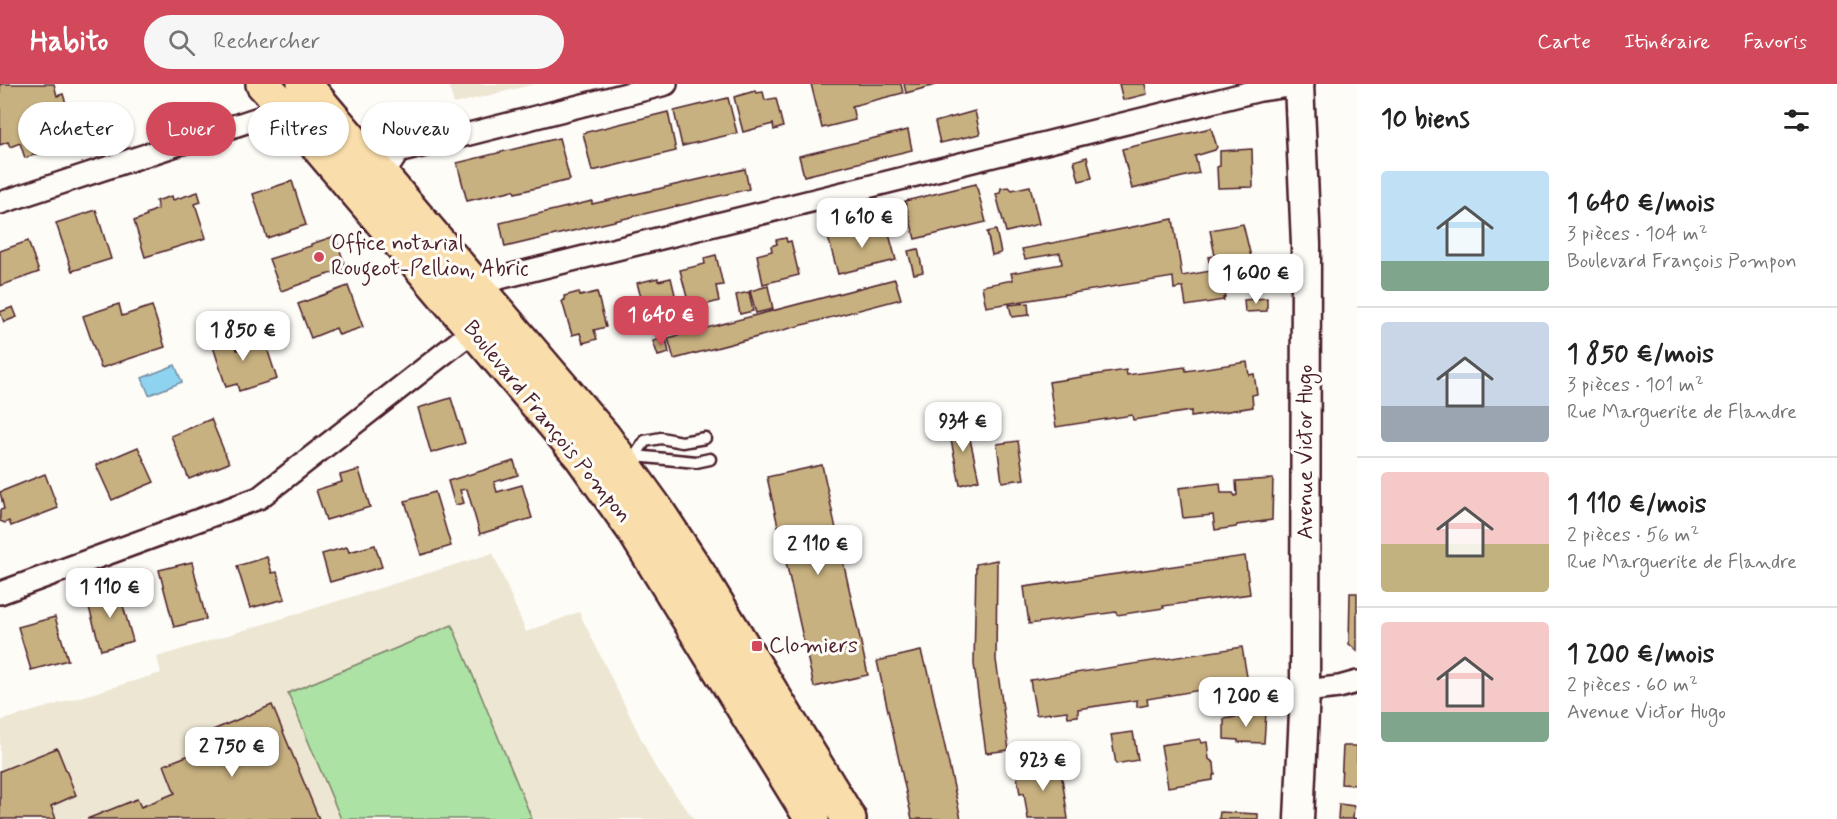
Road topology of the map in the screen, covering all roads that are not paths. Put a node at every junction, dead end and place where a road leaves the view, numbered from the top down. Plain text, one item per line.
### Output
1 (263, 84) edge
2 (666, 84) edge
3 (1300, 84) edge
4 (295, 96) edge
5 (382, 177) junction
6 (0, 203) edge
7 (476, 284) junction
8 (474, 330) junction
9 (705, 438) dead end
10 (711, 459) dead end
11 (633, 464) junction
12 (0, 593) edge
13 (1357, 682) edge
14 (1305, 691) junction
15 (812, 819) edge
16 (849, 819) edge
17 (1299, 819) edge

1 - 4 main road, Boulevard François Pompon
2 - 5 street
3 - 7 street
3 - 14 main road, Avenue Victor Hugo
4 - 5 main road, Boulevard François Pompon
4 - 6 street
4 - 8 main road, Boulevard François Pompon
5 - 7 main road, Boulevard François Pompon
7 - 11 main road, Boulevard François Pompon
8 - 12 street
8 - 15 main road, Boulevard François Pompon
9 - 11 lane
10 - 11 lane
11 - 16 main road, Boulevard François Pompon
13 - 14 street
14 - 17 main road, Avenue Victor Hugo

